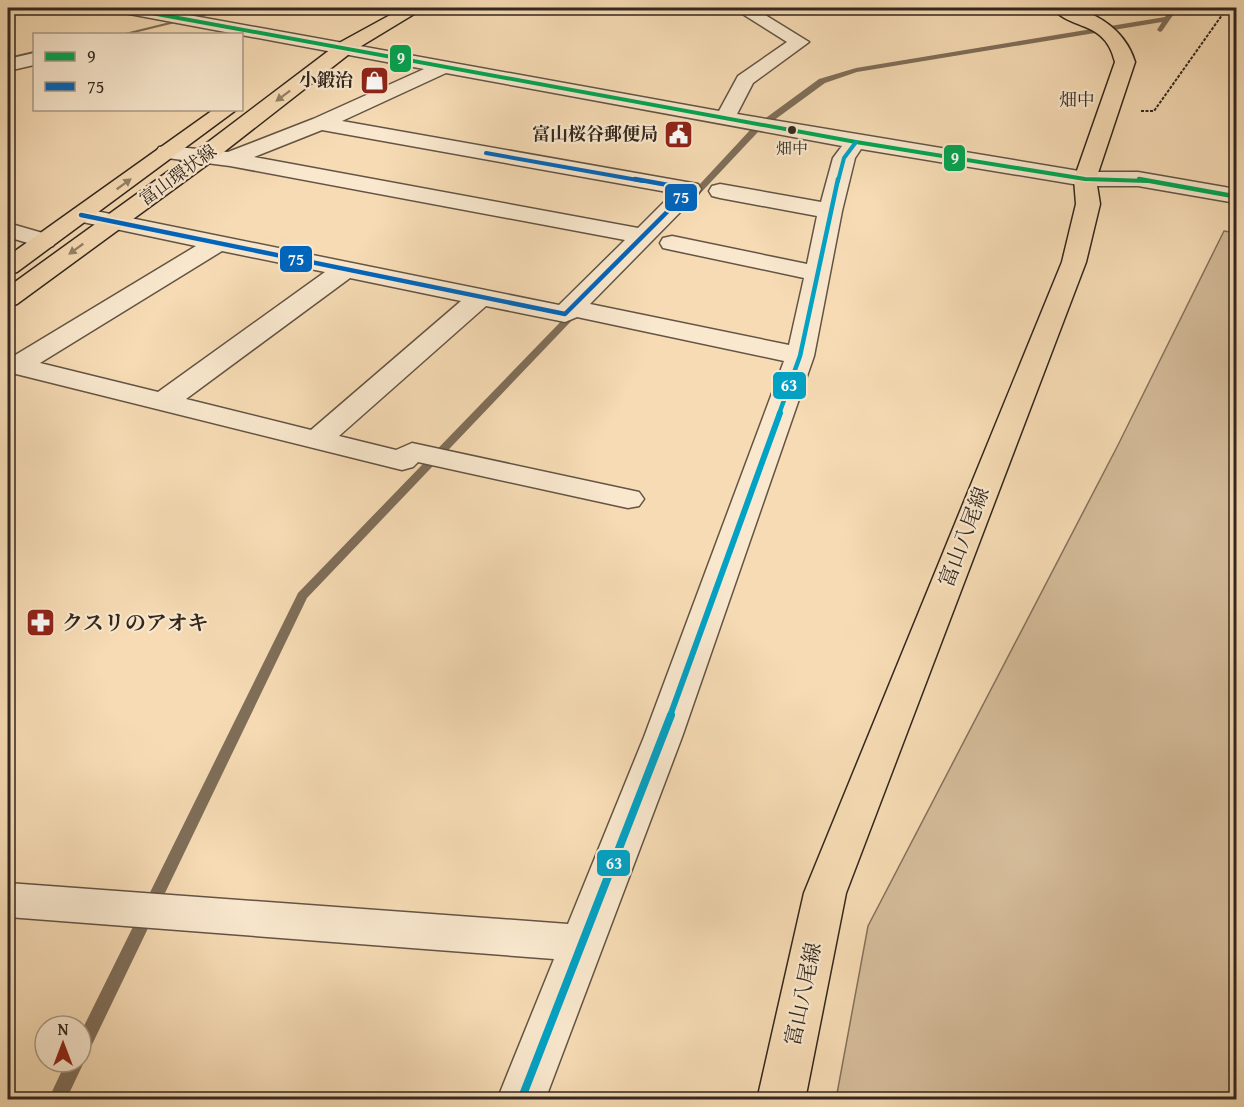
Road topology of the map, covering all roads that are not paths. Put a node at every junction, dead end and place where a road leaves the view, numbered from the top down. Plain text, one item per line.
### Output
1 (124, 8) edge
2 (415, 8) edge
3 (742, 8) edge
4 (985, 8) edge
5 (996, 8) edge
6 (1062, 8) edge
7 (237, 11) dead end
8 (362, 17) dead end
9 (196, 22) junction
10 (160, 32) dead end
11 (317, 43) junction
12 (346, 47) junction
13 (299, 57) dead end
14 (33, 59) edge
15 (8, 65) edge
16 (445, 66) junction
17 (225, 111) edge
18 (723, 119) junction
19 (320, 123) junction
20 (856, 142) junction
21 (167, 152) junction
22 (203, 157) junction
23 (230, 159) junction
24 (1085, 179) junction
25 (1130, 187) junction
26 (720, 191) dead end
27 (1236, 196) edge
28 (830, 211) junction
29 (81, 215) junction
30 (1236, 215) edge
31 (114, 221) junction
32 (8, 230) edge
33 (643, 236) junction
34 (44, 241) junction
35 (218, 243) junction
36 (672, 243) dead end
37 (8, 267) edge
38 (346, 268) junction
39 (816, 273) junction
40 (482, 297) junction
41 (8, 299) edge
42 (583, 310) junction
43 (800, 356) junction
44 (12, 365) edge
45 (162, 403) junction
46 (317, 440) junction
47 (628, 499) dead end
48 (8, 900) edge
49 (582, 944) junction
50 (521, 1100) edge
51 (781, 1100) edge

1 - 9 street
2 - 12 main road
3 - 18 street
4 - 5 street
6 - 24 main road, 富山八尾線
7 - 9 street
8 - 11 main road
9 - 10 street
9 - 11 street
11 - 12 street
11 - 13 main road
12 - 16 street
12 -> 22 main road, 富山環状線
14 - 15 street
16 - 18 street
16 - 19 street
17 - 21 main road, 富山環状線
18 - 20 street
19 - 23 street
19 - 33 street
20 - 24 street
20 - 28 street
21 - 22 street
29 -> 21 main road, 富山環状線
22 - 23 street
22 - 31 main road, 富山環状線
23 - 33 street
24 - 25 street
24 - 51 main road, 富山八尾線
25 - 27 street
25 - 30 street
26 - 28 street
28 - 39 street
29 - 31 street
29 - 34 main road, 富山環状線
31 - 35 street
31 -> 41 main road, 富山環状線
32 - 34 street
33 - 42 street
34 - 37 main road, 富山環状線
35 - 38 street
35 - 44 street
36 - 39 street
38 - 40 street
38 - 45 street
39 - 43 street
40 - 42 street
40 - 46 street
42 - 43 street
43 - 49 street
44 - 45 street
45 - 46 street
46 - 47 street
48 - 49 street
49 - 50 street

